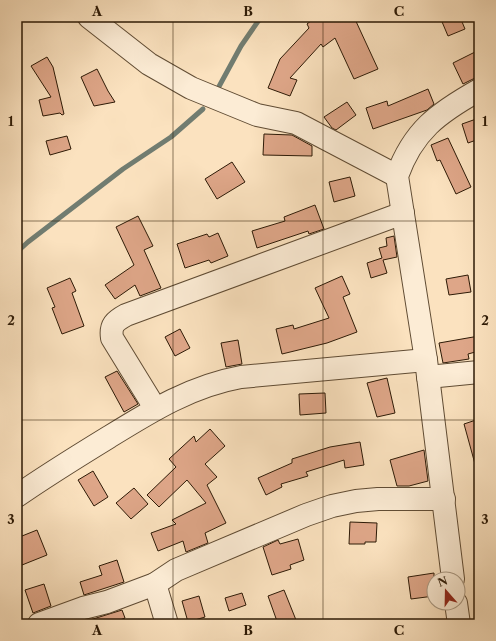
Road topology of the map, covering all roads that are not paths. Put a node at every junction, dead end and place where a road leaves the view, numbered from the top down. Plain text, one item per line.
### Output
1 (89, 17) edge
2 (479, 90) edge
3 (397, 176) junction
4 (403, 213) junction
5 (427, 369) junction
6 (479, 372) edge
7 (155, 408) junction
8 (17, 496) edge
9 (444, 499) junction
10 (452, 571) edge
11 (155, 584) junction
12 (457, 611) edge
13 (39, 624) edge
14 (167, 624) edge
15 (459, 624) edge

1 - 3 street
2 - 3 street
3 - 4 street
4 - 5 street
4 - 7 street
5 - 6 street
5 - 7 street
5 - 9 street
7 - 8 street
9 - 10 street
9 - 11 street
11 - 13 street
11 - 14 street
12 - 15 street

